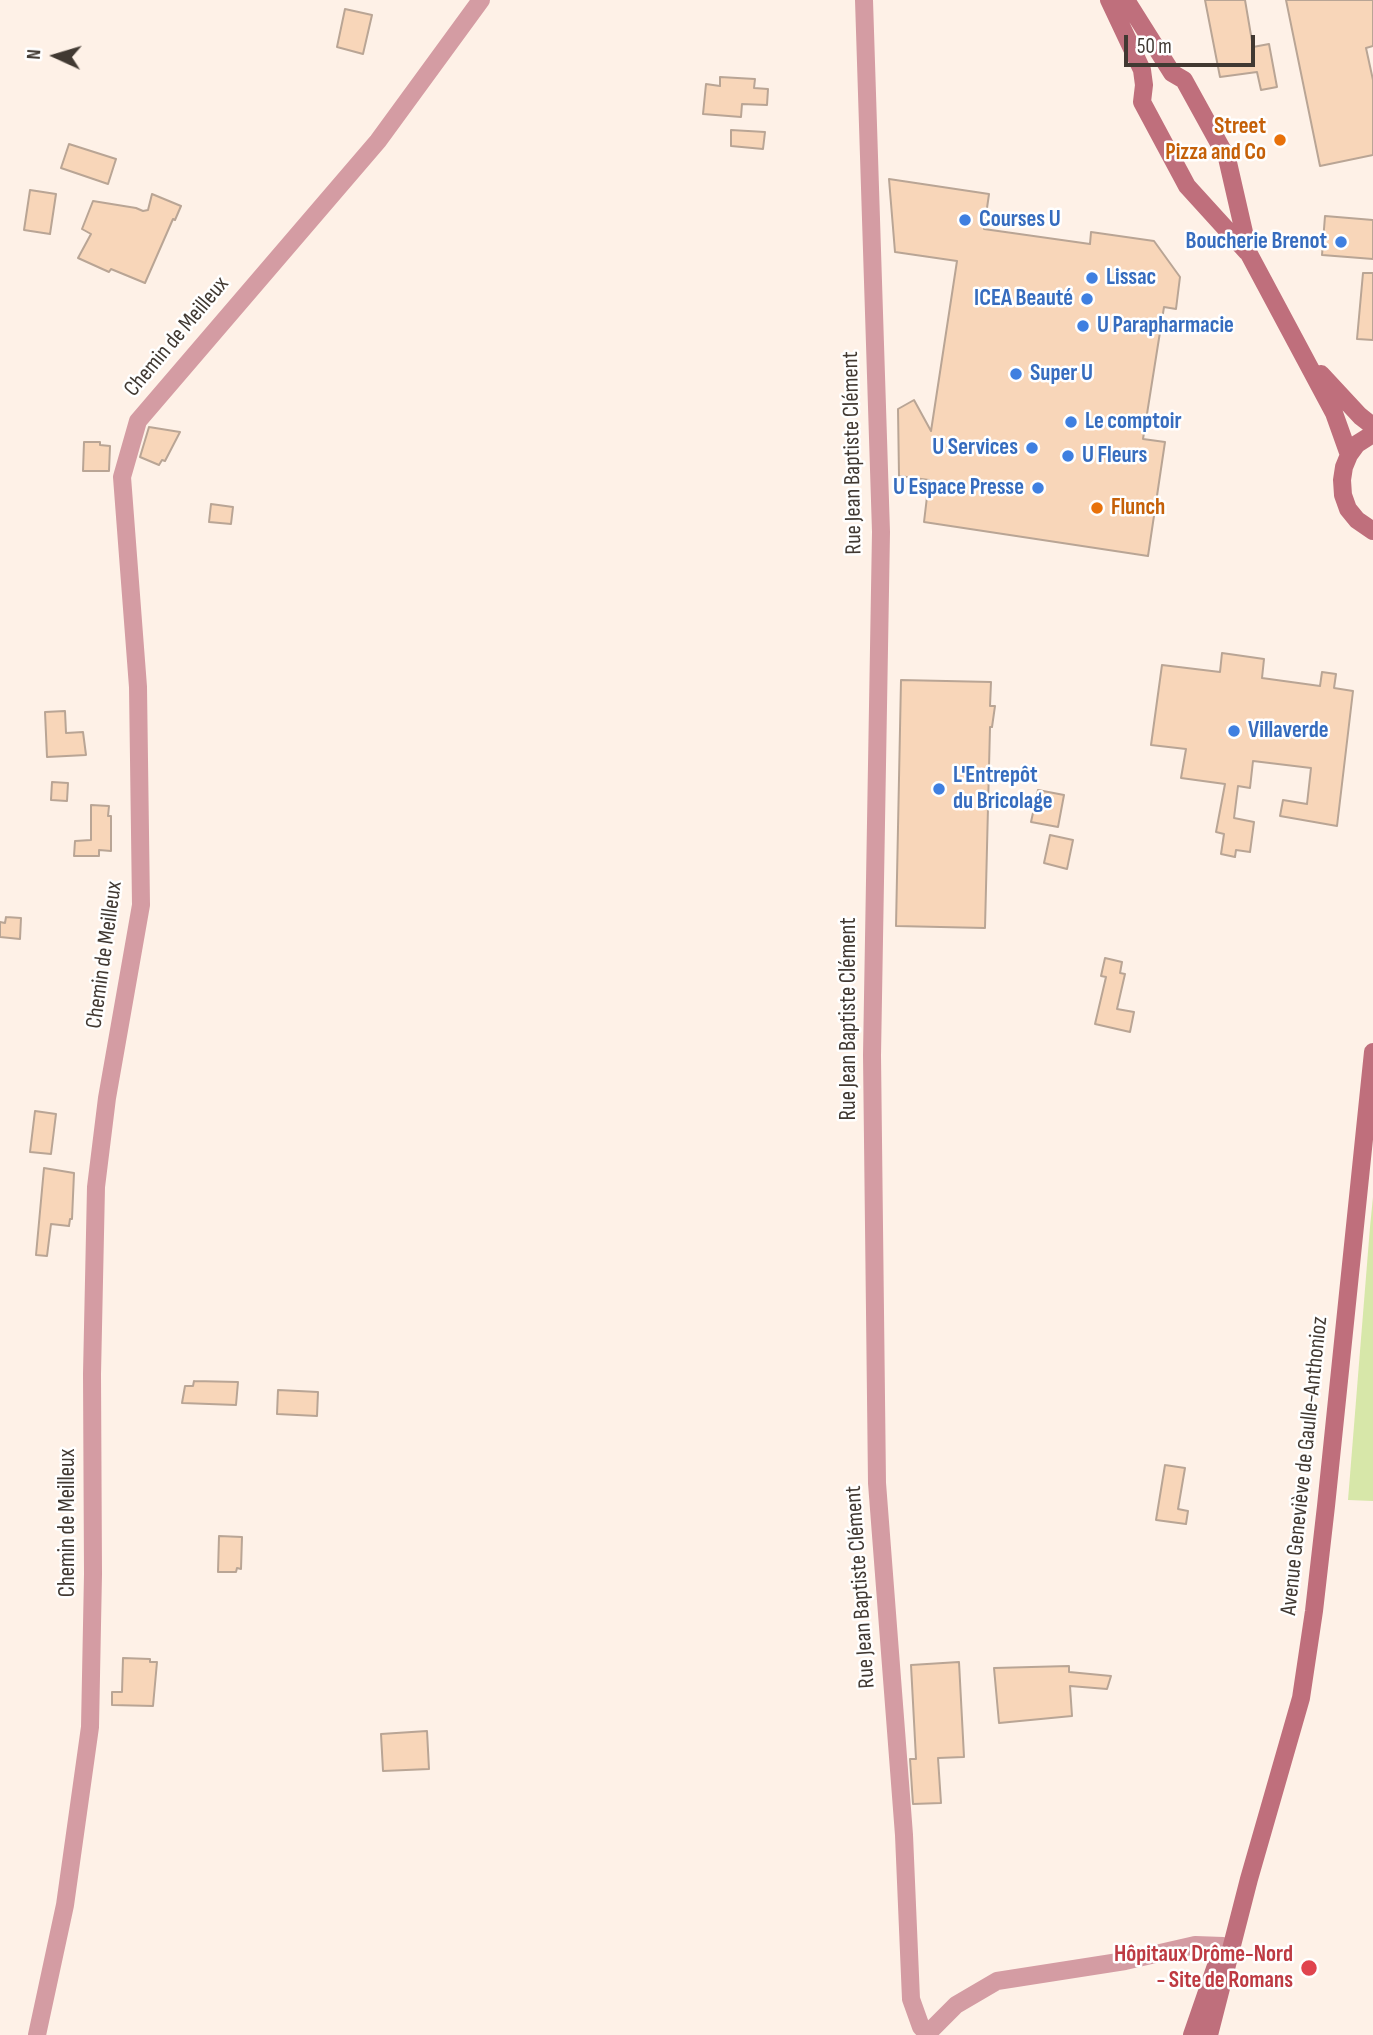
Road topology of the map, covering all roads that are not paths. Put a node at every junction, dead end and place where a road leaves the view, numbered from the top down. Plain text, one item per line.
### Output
1 (481, 0) edge
2 (864, 0) edge
3 (1109, 0) edge
4 (1126, 0) edge
5 (1172, 73) junction
6 (1144, 85) junction
7 (1231, 178) junction
8 (1198, 195) junction
9 (1250, 254) junction
10 (1304, 356) junction
11 (1373, 426) edge
12 (1373, 434) edge
13 (1349, 455) junction
14 (1373, 531) edge
15 (1373, 1052) edge
16 (1249, 1879) junction
17 (1223, 1946) junction
18 (926, 2034) edge
19 (37, 2035) edge
20 (1192, 2035) edge
21 (1209, 2035) edge

1 - 19 street, Chemin de Meilleux
2 - 18 street, Rue Jean Baptiste Clément
3 - 6 main road
4 - 5 main road
5 - 6 main road
5 - 7 main road
6 - 8 main road
7 - 8 main road
7 - 9 main road
8 - 9 main road
9 - 10 main road
10 - 11 main road
10 - 13 main road
12 - 13 main road
13 - 14 main road
15 - 16 main road, Avenue Geneviève de Gaulle-Anthonioz
16 - 17 main road, Avenue Geneviève de Gaulle-Anthonioz
16 - 21 main road, Avenue Geneviève de Gaulle-Anthonioz
17 - 18 street
17 - 20 main road, Avenue Geneviève de Gaulle-Anthonioz

